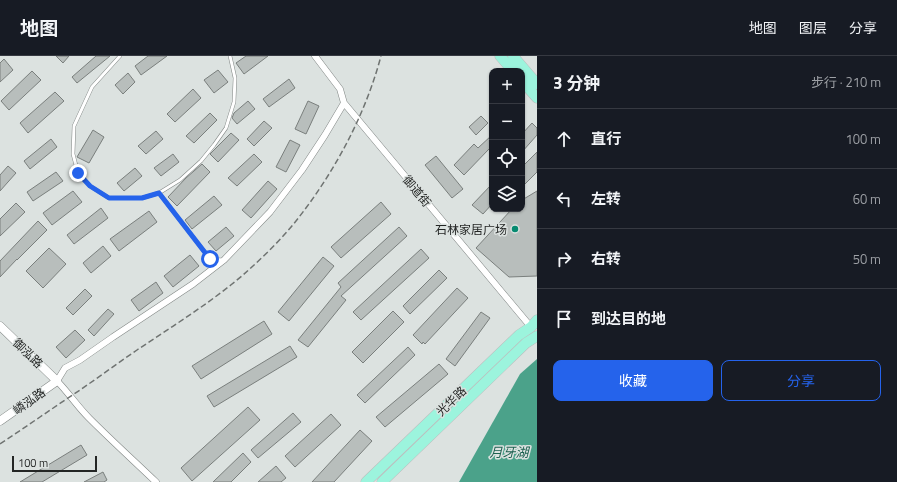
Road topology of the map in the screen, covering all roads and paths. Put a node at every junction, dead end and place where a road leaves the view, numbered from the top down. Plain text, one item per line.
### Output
1 (120, 56) edge
2 (230, 56) edge
3 (315, 56) edge
4 (500, 56) edge
5 (513, 56) edge
6 (510, 68) edge
7 (525, 84) edge
8 (537, 84) edge
9 (537, 98) edge
10 (344, 103) junction
11 (159, 193) junction
12 (224, 260) junction
13 (0, 326) edge
14 (535, 327) edge
15 (537, 336) edge
16 (57, 381) junction
17 (0, 421) edge
18 (156, 482) edge
19 (366, 482) edge
20 (382, 482) edge

1 - 11 lane
2 - 11 lane
3 - 10 street, 御道街
4 - 6 main road
5 - 8 main road
7 - 9 main road
10 - 12 street
10 - 14 street, 御道街
11 - 12 lane
12 - 16 street
13 - 16 street, 御泓路
14 - 19 main road, 光华路
15 - 20 main road, 光华路
16 - 17 street, 嶙泓路
16 - 18 street

